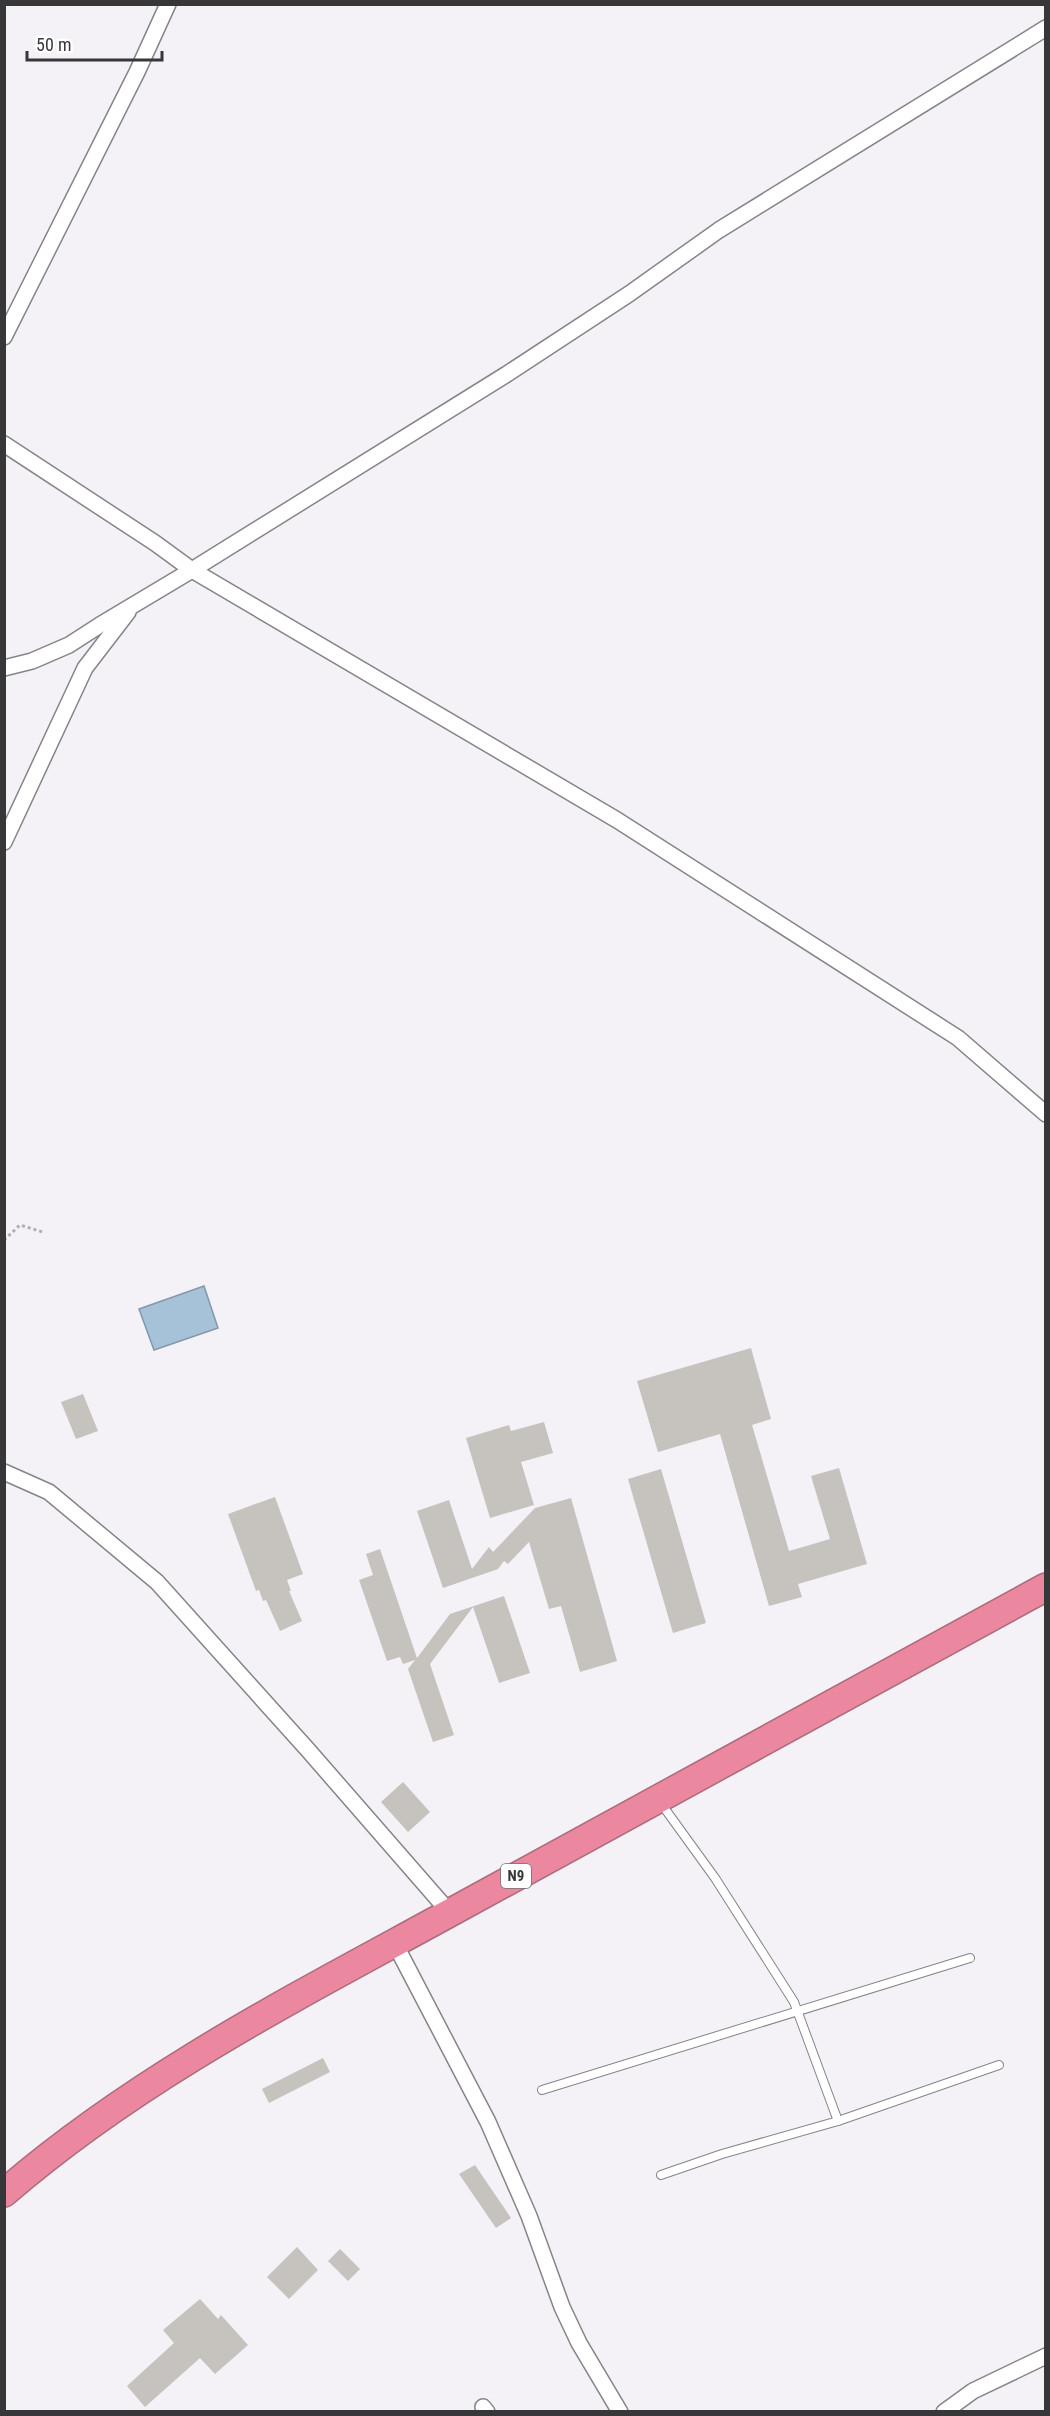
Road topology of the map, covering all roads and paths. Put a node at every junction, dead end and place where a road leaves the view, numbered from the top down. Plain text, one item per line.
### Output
1 (168, 4) edge
2 (1046, 27) edge
3 (4, 338) edge
4 (4, 444) edge
5 (192, 570) junction
6 (133, 605) junction
7 (4, 668) edge
8 (4, 842) edge
9 (1046, 1114) edge
10 (43, 1232) dead end
11 (4, 1240) edge
12 (4, 1472) edge
13 (1046, 1587) edge
14 (657, 1799) junction
15 (450, 1913) junction
16 (394, 1941) junction
17 (970, 1958) dead end
18 (797, 2012) junction
19 (999, 2066) dead end
20 (542, 2090) dead end
21 (838, 2121) junction
22 (662, 2175) dead end
23 (4, 2193) edge
24 (1046, 2356) edge
25 (620, 2412) edge
26 (944, 2412) edge

1 - 3 street
2 - 5 street
4 - 5 street
5 - 6 street
5 - 9 street
6 - 7 street
6 - 8 street
10 - 11 path
12 - 15 street
13 - 14 highway, N9
14 - 15 highway, N9
14 - 18 lane
15 - 16 highway, N9
16 - 23 highway, N9
16 - 25 street
17 - 18 lane
18 - 20 lane
18 - 21 lane
19 - 21 lane
21 - 22 lane
24 - 26 street

